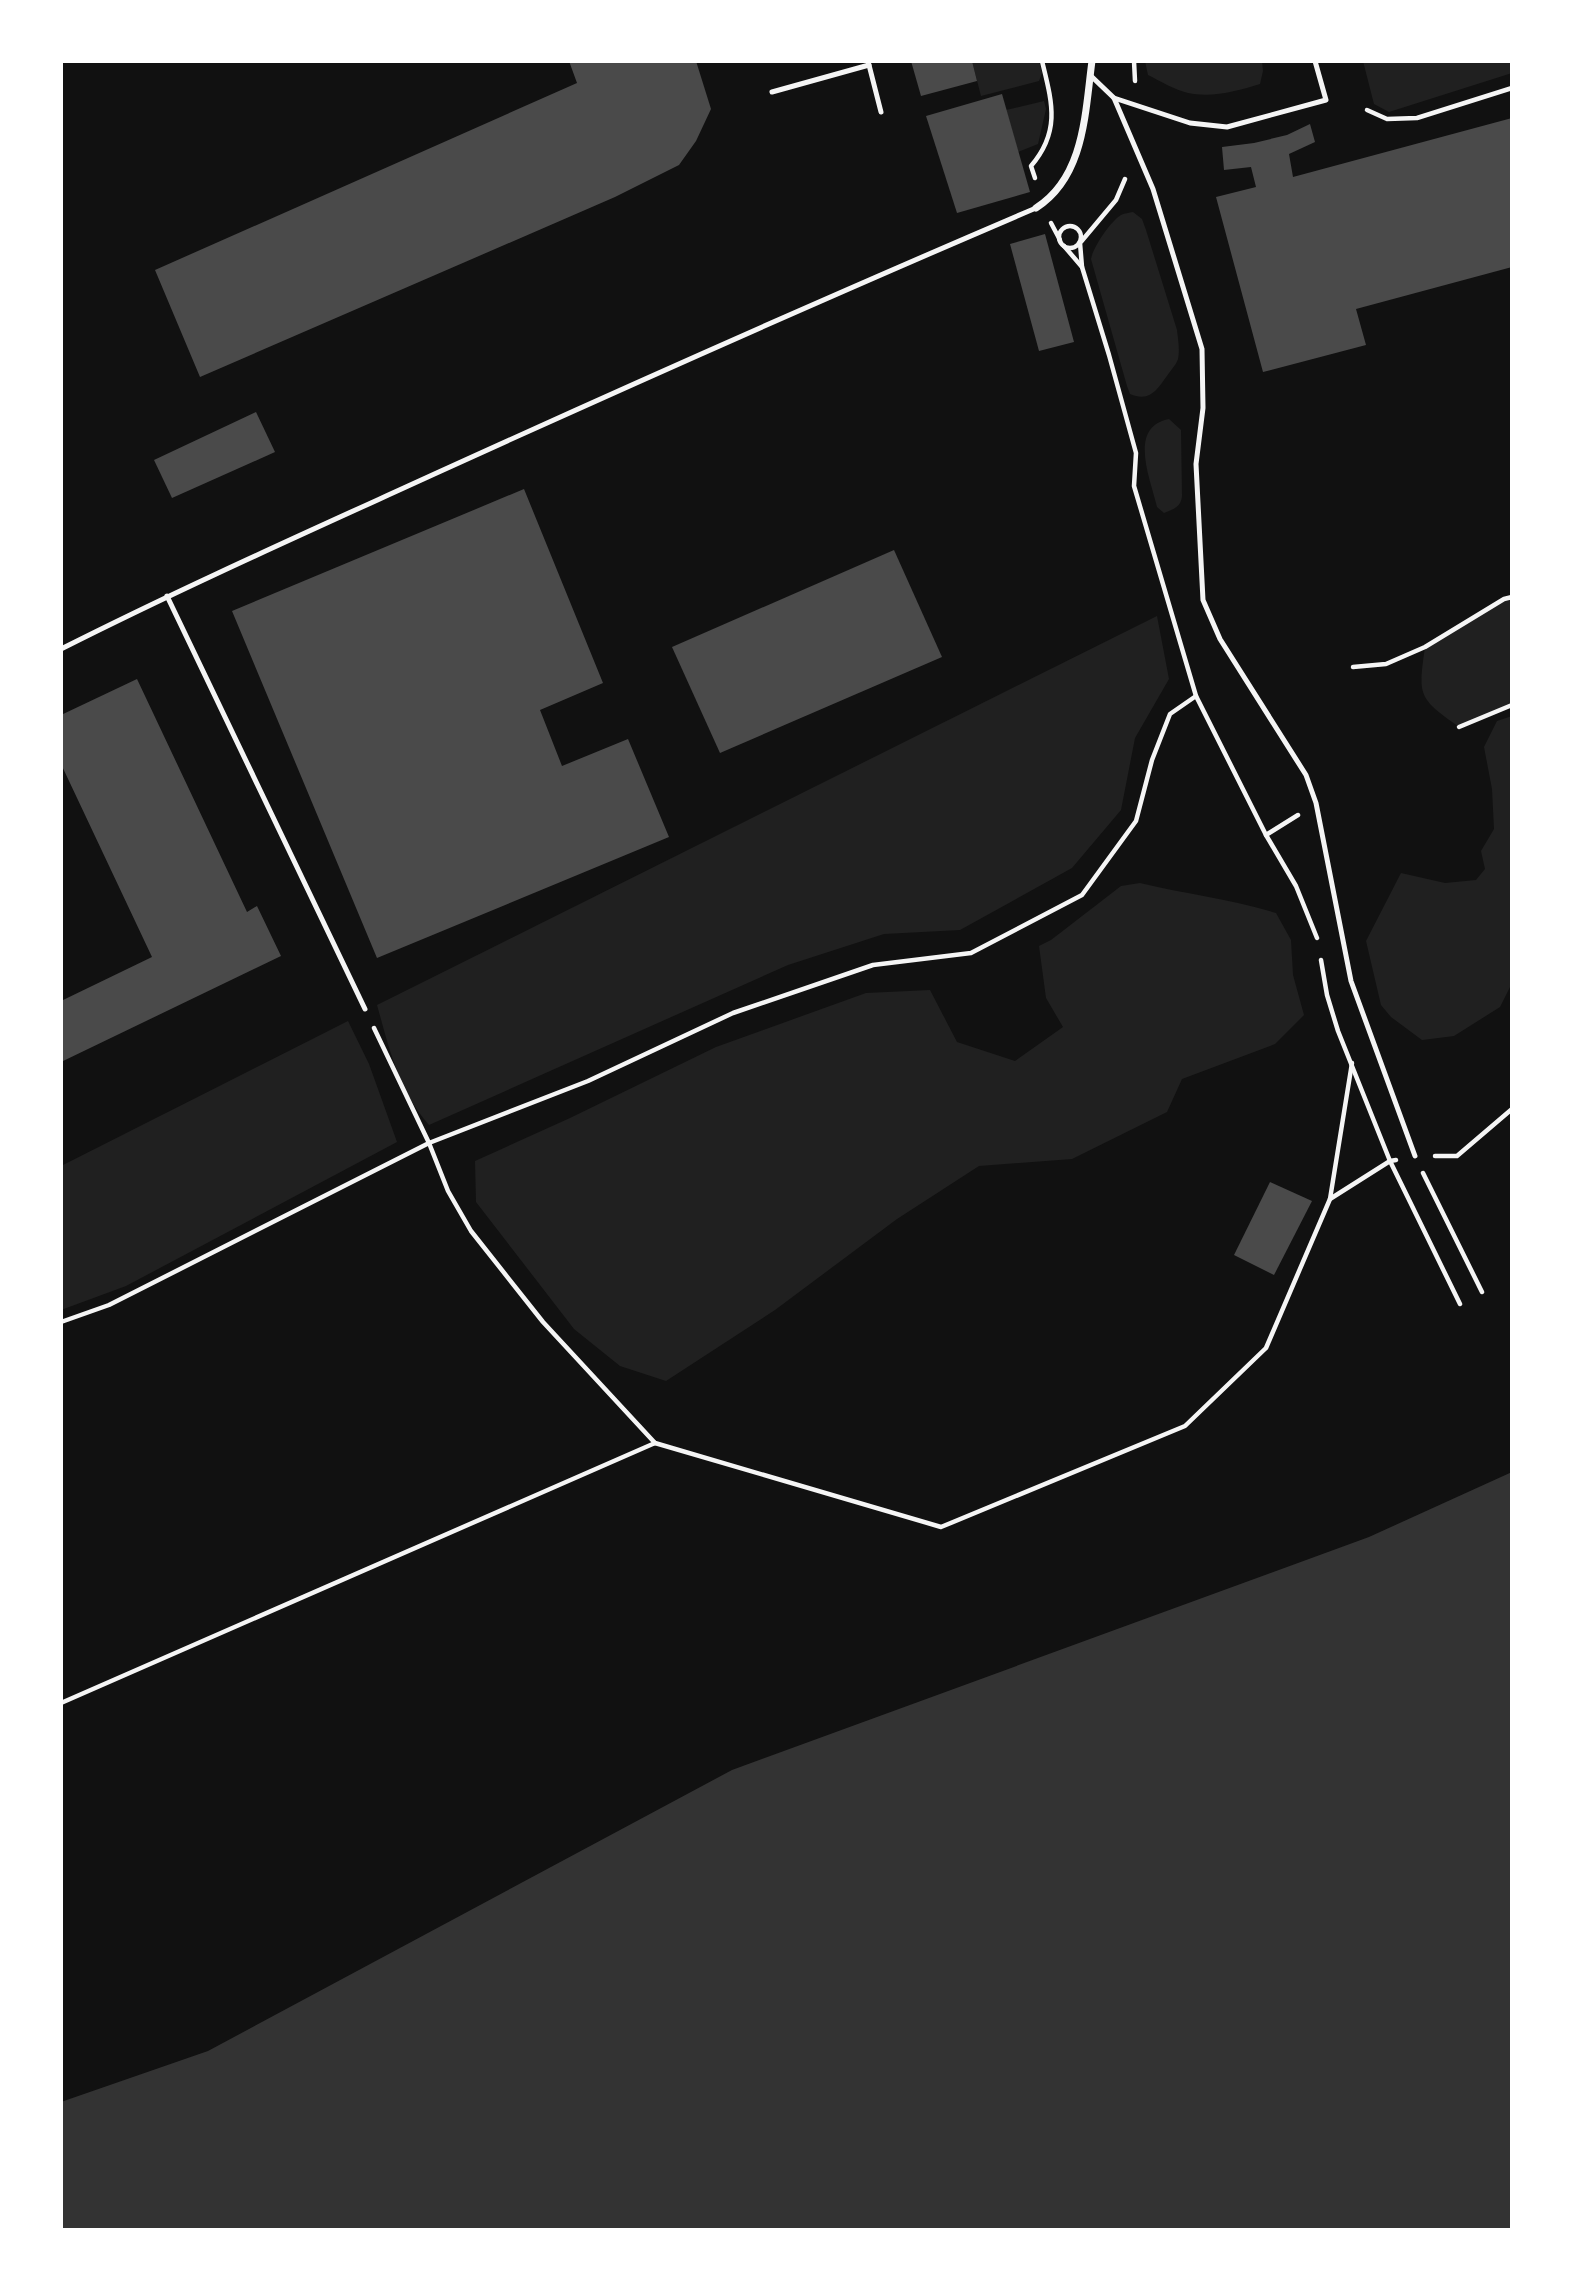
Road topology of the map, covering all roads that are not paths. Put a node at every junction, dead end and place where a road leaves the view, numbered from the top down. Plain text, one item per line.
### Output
1 (1092, 61) edge
2 (1315, 61) edge
3 (869, 63) edge
4 (1090, 75) junction
5 (772, 92) dead end
6 (1114, 98) junction
7 (881, 111) dead end
8 (1040, 206) joint
9 (167, 596) junction
10 (61, 649) edge
11 (365, 1009) road end
12 (1415, 1156) road end

1 - 4 street
2 - 6 lane
3 - 5 lane
3 - 7 lane
4 - 6 lane
4 - 8 street
6 - 12 lane
8 - 9 lane
9 - 10 lane
9 - 11 lane

